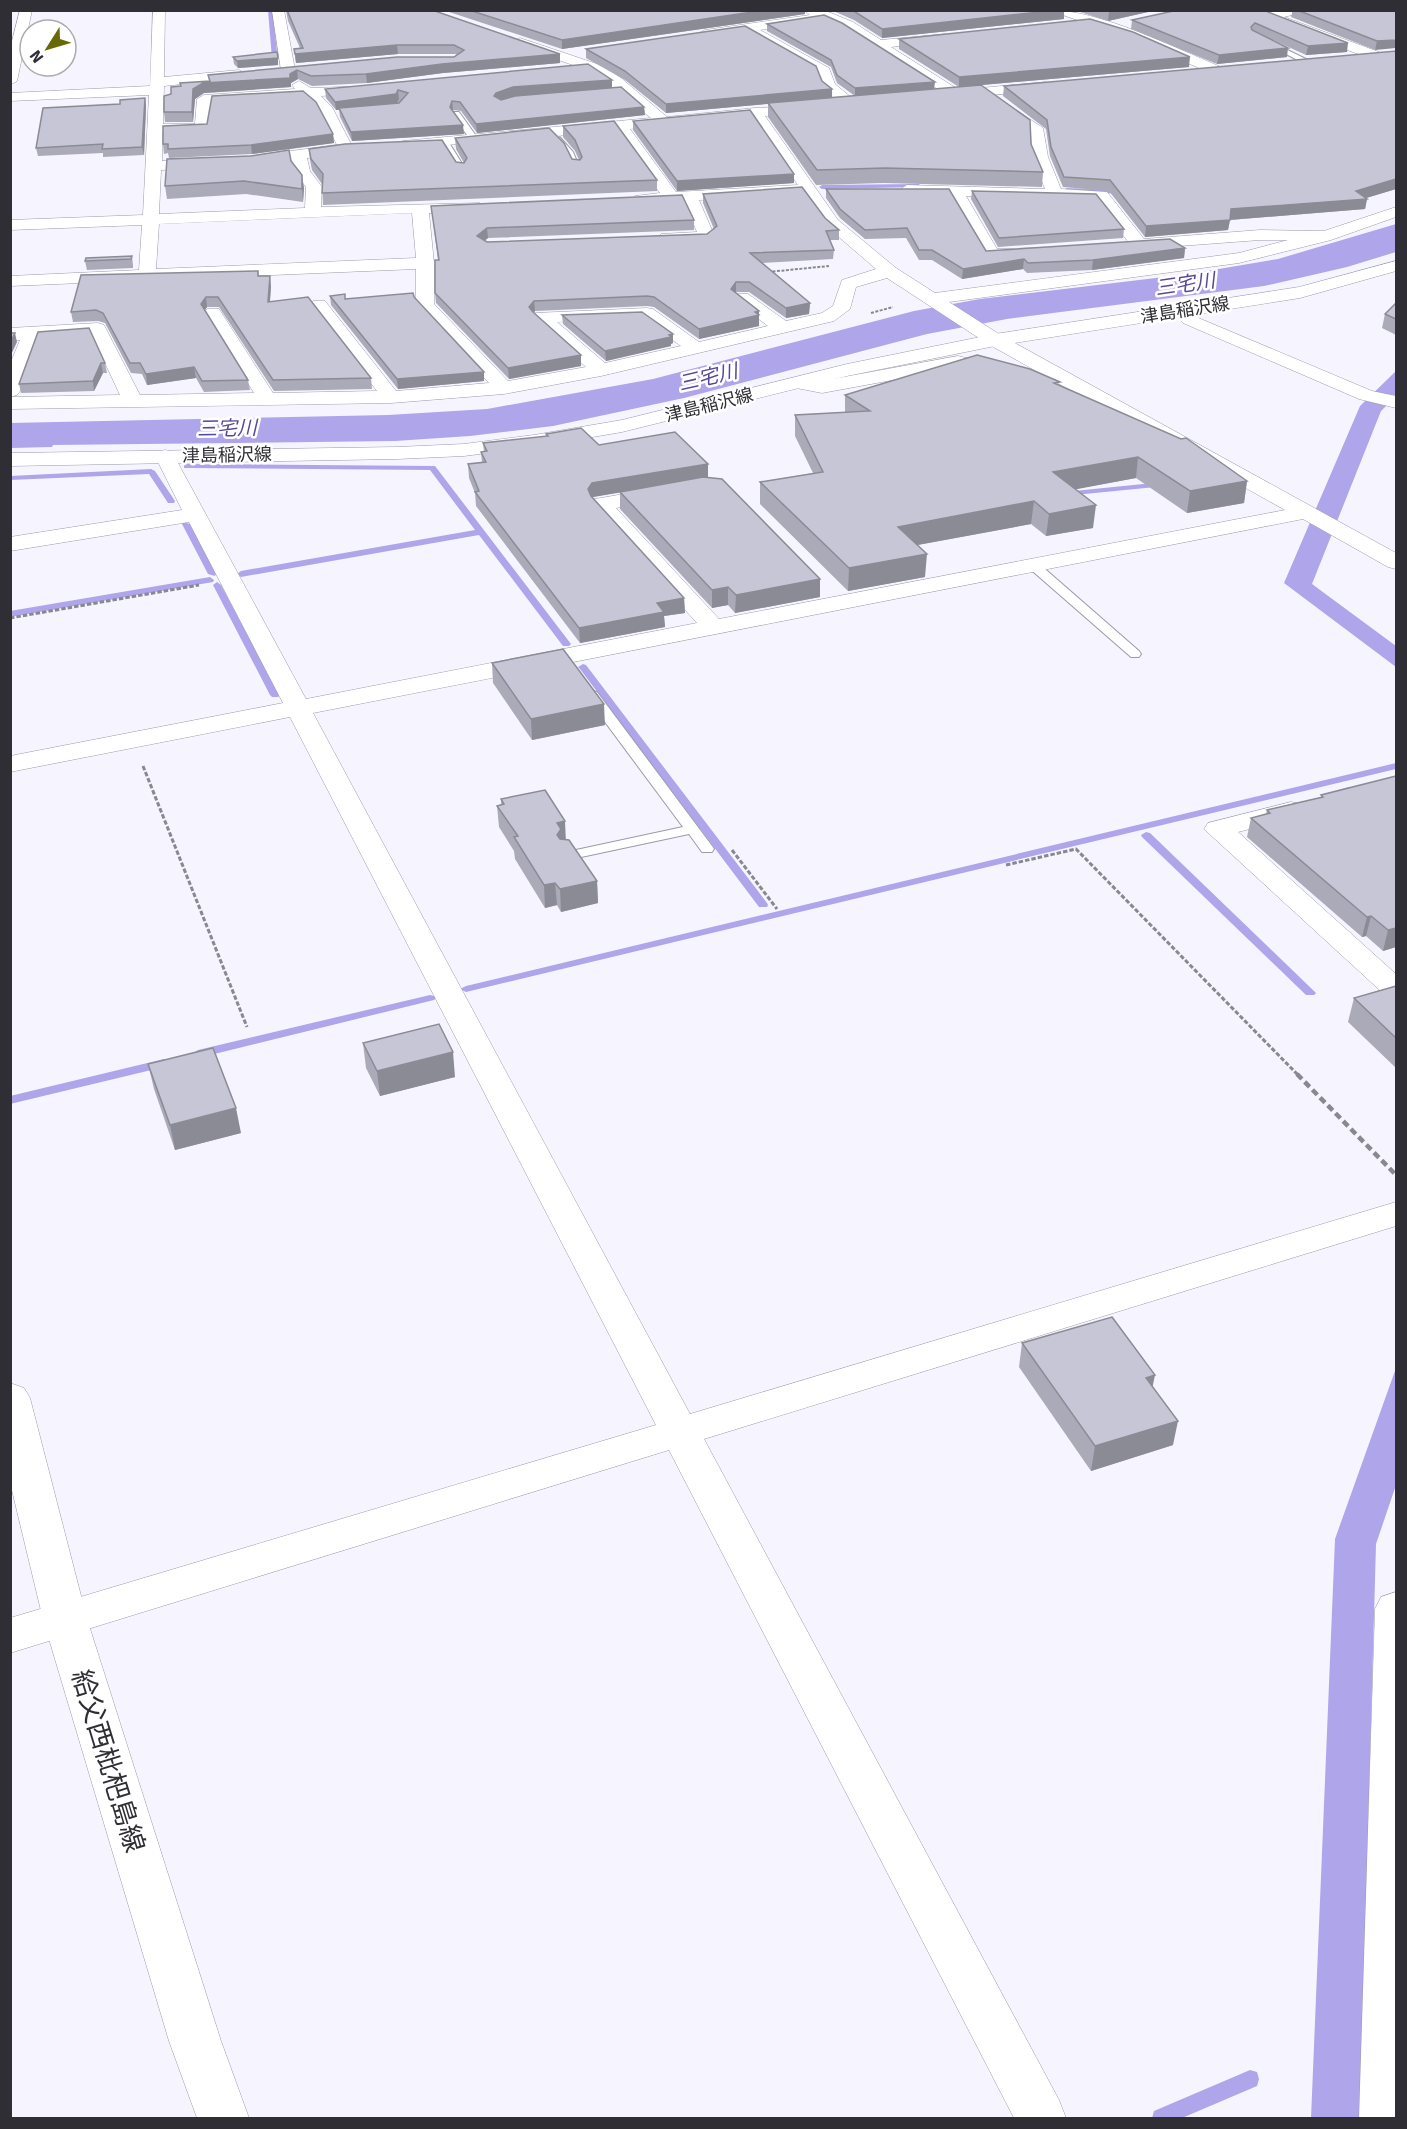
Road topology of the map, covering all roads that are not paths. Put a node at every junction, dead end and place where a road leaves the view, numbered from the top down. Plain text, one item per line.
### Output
1 (26, 10) edge
2 (159, 10) edge
3 (278, 10) edge
4 (850, 10) edge
5 (1055, 10) edge
6 (1289, 11) edge
7 (820, 14) edge
8 (1088, 22) junction
9 (1132, 22) edge
10 (1053, 26) edge
11 (1106, 27) junction
12 (747, 28) junction
13 (689, 36) edge
14 (958, 37) edge
15 (511, 39) edge
16 (1265, 41) edge
17 (876, 45) junction
18 (585, 52) edge
19 (557, 53) junction
20 (518, 55) edge
21 (1341, 58) edge
22 (1313, 61) joint
23 (1282, 64) edge
24 (591, 66) junction
25 (557, 69) edge
26 (257, 73) edge
27 (1182, 74) edge
28 (10, 81) edge
29 (1066, 84) edge
30 (156, 86) junction
31 (377, 88) edge
32 (985, 92) junction
33 (311, 93) junction
34 (957, 95) junction
35 (10, 97) edge
36 (933, 97) edge
37 (755, 112) junction
38 (456, 114) edge
39 (662, 120) junction
40 (619, 125) junction
41 (154, 129) junction
42 (551, 132) junction
43 (475, 140) junction
44 (446, 143) junction
45 (392, 147) edge
46 (346, 148) junction
47 (369, 148) edge
48 (299, 155) junction
49 (154, 166) junction
50 (577, 168) edge
51 (462, 170) edge
52 (809, 190) junction
53 (894, 190) edge
54 (831, 191) edge
55 (1054, 191) junction
56 (956, 192) junction
57 (690, 197) junction
58 (672, 198) junction
59 (626, 200) edge
60 (489, 205) edge
61 (420, 208) junction
62 (1396, 212) edge
63 (313, 214) junction
64 (150, 220) junction
65 (10, 225) edge
66 (1325, 236) junction
67 (650, 239) edge
68 (1139, 244) junction
69 (1117, 246) edge
70 (1049, 251) edge
71 (425, 263) junction
72 (1396, 266) edge
73 (890, 272) junction
74 (147, 275) junction
75 (10, 280) edge
76 (742, 298) edge
77 (934, 301) junction
78 (319, 305) dead end
79 (213, 313) dead end
80 (1189, 319) dead end
81 (783, 328) junction
82 (31, 333) junction
83 (10, 334) edge
84 (988, 335) junction
85 (696, 348) junction
86 (601, 370) junction
87 (1000, 372) edge
88 (1033, 382) edge
89 (798, 383) junction
90 (504, 388) junction
91 (10, 391) edge
92 (391, 397) junction
93 (268, 400) junction
94 (133, 401) junction
95 (1396, 402) edge
96 (10, 403) edge
97 (1117, 408) junction
98 (165, 456) junction
99 (10, 460) edge
100 (681, 490) edge
101 (1309, 513) junction
102 (196, 514) junction
103 (1396, 536) edge
104 (10, 544) edge
105 (1376, 550) junction
106 (1396, 562) edge
107 (1033, 565) junction
108 (713, 627) junction
109 (1135, 654) dead end
110 (585, 685) edge
111 (298, 708) junction
112 (10, 764) edge
113 (1318, 803) edge
114 (692, 829) junction
115 (706, 849) dead end
116 (567, 856) edge
117 (1396, 989) edge
118 (1396, 1214) edge
119 (10, 1398) edge
120 (679, 1431) junction
121 (1396, 1609) edge
122 (64, 1619) junction
123 (10, 1636) edge
124 (223, 2118) edge
125 (1041, 2118) edge
126 (1384, 2118) edge

1 - 28 street
2 - 30 street
3 - 33 street
4 - 7 street
5 - 8 street
6 - 21 street
7 - 12 street
7 - 17 street
8 - 10 street
8 - 11 street
9 - 11 street
11 - 27 street
12 - 13 street
12 - 37 street
14 - 17 street
15 - 19 street
16 - 22 lane
17 - 34 street
18 - 19 street
19 - 20 street
19 - 24 street
22 - 23 street
24 - 25 street
24 - 39 street
26 - 30 street
29 - 32 street
30 - 35 street
30 - 41 street
31 - 33 street
32 - 34 street
32 - 55 street
33 - 41 street
33 - 46 street
34 - 36 street
37 - 39 street
37 - 52 street
38 - 43 lane
39 - 40 street
40 - 42 street
40 - 58 street
41 - 49 street
42 - 43 street
42 - 50 lane
43 - 44 street
44 - 45 street
44 - 51 lane
46 - 47 street
46 - 48 street
48 - 49 street
48 - 63 street
49 - 64 street
52 - 54 street
52 - 57 street
52 - 73 street
53 - 56 street
55 - 56 street
55 - 68 street
56 - 70 street
57 - 58 street
57 - 67 street
58 - 59 street
60 - 61 street
61 - 63 street
61 - 71 street
62 - 66 street
63 - 64 street
64 - 65 street
64 - 74 street
66 - 68 street
66 - 77 street
68 - 69 street
71 - 74 street
71 - 90 street
72 - 84 main road, 津島稲沢線
73 - 77 street
73 - 81 street
74 - 75 street
76 - 81 street
77 - 84 street
78 - 92 street
79 - 93 street
80 - 95 street
81 - 85 street
82 - 83 street
82 - 91 street
82 - 94 street
84 - 89 main road, 津島稲沢線
84 - 97 street
85 - 86 street
85 - 86 street
86 - 90 street
87 - 89 street
88 - 97 street
89 - 98 main road, 津島稲沢線
90 - 92 street
92 - 93 street
93 - 94 street
94 - 96 street
97 - 101 street
98 - 99 main road, 津島稲沢線
98 - 102 street
100 - 108 street
101 - 105 street
101 - 107 street
102 - 104 street
102 - 111 street
103 - 105 street
105 - 106 street
107 - 108 street
107 - 109 lane
108 - 111 street
110 - 114 lane
111 - 112 street
111 - 120 street
113 - 117 street
114 - 115 lane
114 - 116 lane
118 - 120 street
119 - 122 main road, 給父西枇杷島線
120 - 122 street
120 - 125 street
121 - 126 street
122 - 123 street
122 - 124 main road, 給父西枇杷島線

